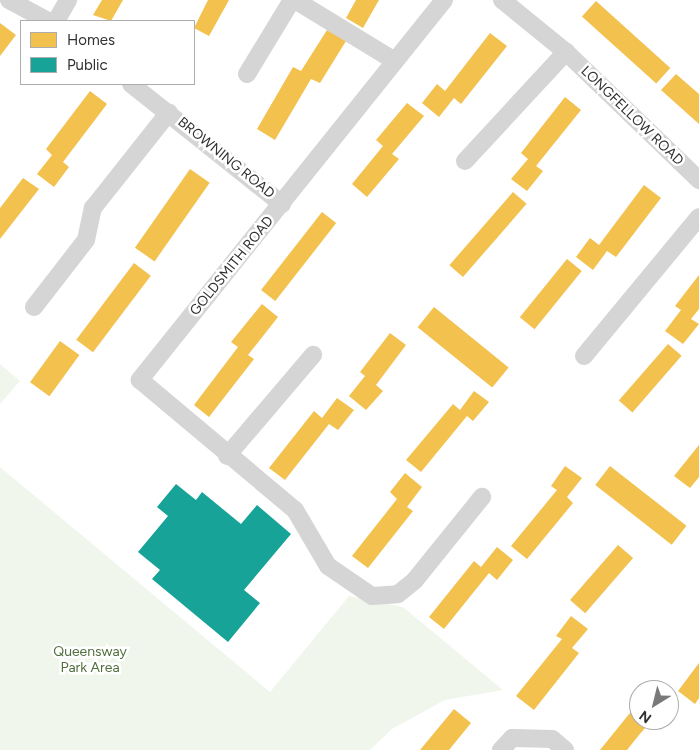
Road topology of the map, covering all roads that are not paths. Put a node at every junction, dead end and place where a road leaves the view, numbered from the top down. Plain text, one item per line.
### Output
1 (9, 0) edge
2 (68, 0) edge
3 (293, 0) edge
4 (444, 0) edge
5 (502, 0) edge
6 (46, 20) edge
7 (57, 20) edge
8 (566, 52) junction
9 (395, 61) junction
10 (247, 74) dead end
11 (132, 85) edge
12 (169, 112) junction
13 (465, 161) dead end
14 (699, 180) edge
15 (282, 204) junction
16 (699, 217) edge
17 (34, 307) dead end
18 (313, 355) dead end
19 (584, 356) dead end
20 (227, 456) junction
21 (482, 497) dead end
22 (501, 750) edge
23 (565, 750) edge

1 - 6 street
2 - 7 street
3 - 9 street
3 - 10 street
4 - 9 street, GOLDSMITH ROAD
5 - 8 street, LONGFELLOW ROAD
8 - 13 street
8 - 14 street, LONGFELLOW ROAD
9 - 15 street, GOLDSMITH ROAD
11 - 12 street, BROWNING ROAD
12 - 15 street, BROWNING ROAD
12 - 17 street, BROWNING ROAD
15 - 20 street, GOLDSMITH ROAD
16 - 19 street
18 - 20 street
20 - 21 street, GOLDSMITH ROAD
22 - 23 street

